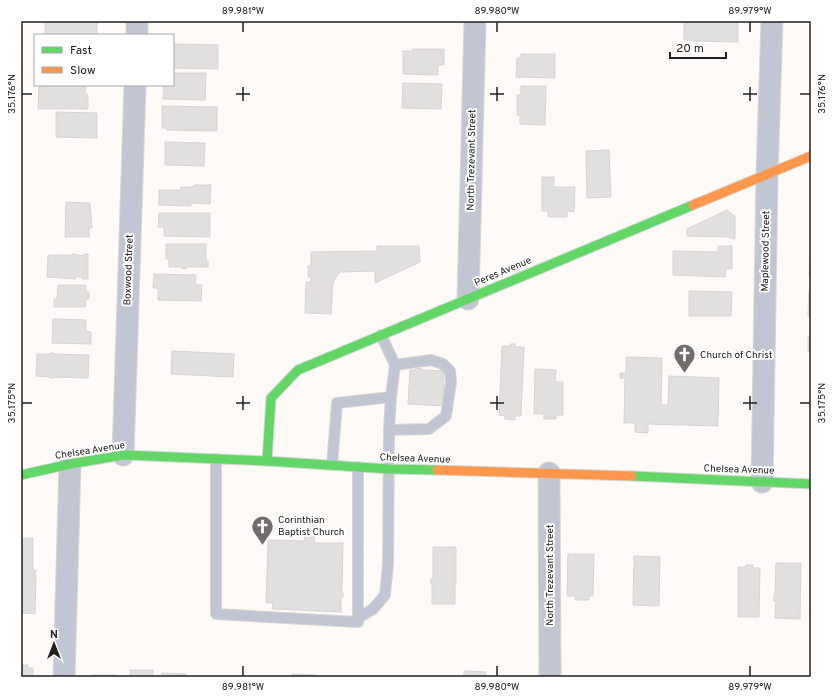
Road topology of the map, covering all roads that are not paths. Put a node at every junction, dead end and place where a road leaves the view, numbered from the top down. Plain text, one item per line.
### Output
1 (137, 21) edge
2 (475, 21) edge
3 (772, 21) edge
4 (137, 34) edge
5 (135, 86) edge
6 (811, 156) edge
7 (767, 175) junction
8 (468, 299) junction
9 (381, 335) junction
10 (395, 365) junction
11 (392, 397) junction
12 (389, 430) junction
13 (123, 455) junction
14 (216, 459) junction
15 (267, 461) junction
16 (70, 464) junction
17 (332, 465) junction
18 (358, 467) junction
19 (389, 469) junction
20 (549, 474) junction
21 (21, 475) edge
22 (762, 482) junction
23 (811, 484) edge
24 (358, 618) junction
25 (64, 677) edge
26 (550, 677) edge

1 - 4 street
2 - 8 street, North Trezevant Street
3 - 7 street, Maplewood Street
5 - 13 street, Boxwood Street
6 - 7 main road, Peres Avenue
7 - 8 main road, Peres Avenue
7 - 22 street, Maplewood Street
8 - 9 main road, Peres Avenue
9 - 10 lane
9 - 15 main road, Peres Avenue
10 - 11 lane
10 - 12 lane
11 - 12 lane
11 - 17 lane
12 - 19 lane
13 - 14 main road, Chelsea Avenue
13 - 16 main road, Chelsea Avenue
14 - 15 main road, Chelsea Avenue
14 - 24 lane
15 - 17 main road, Chelsea Avenue
16 - 21 main road, Chelsea Avenue
16 - 25 street
17 - 18 main road, Chelsea Avenue
18 - 19 main road, Chelsea Avenue
18 - 24 lane
19 - 20 main road, Chelsea Avenue
19 - 24 lane
20 - 22 main road, Chelsea Avenue
20 - 26 street, North Trezevant Street
22 - 23 main road, Chelsea Avenue

